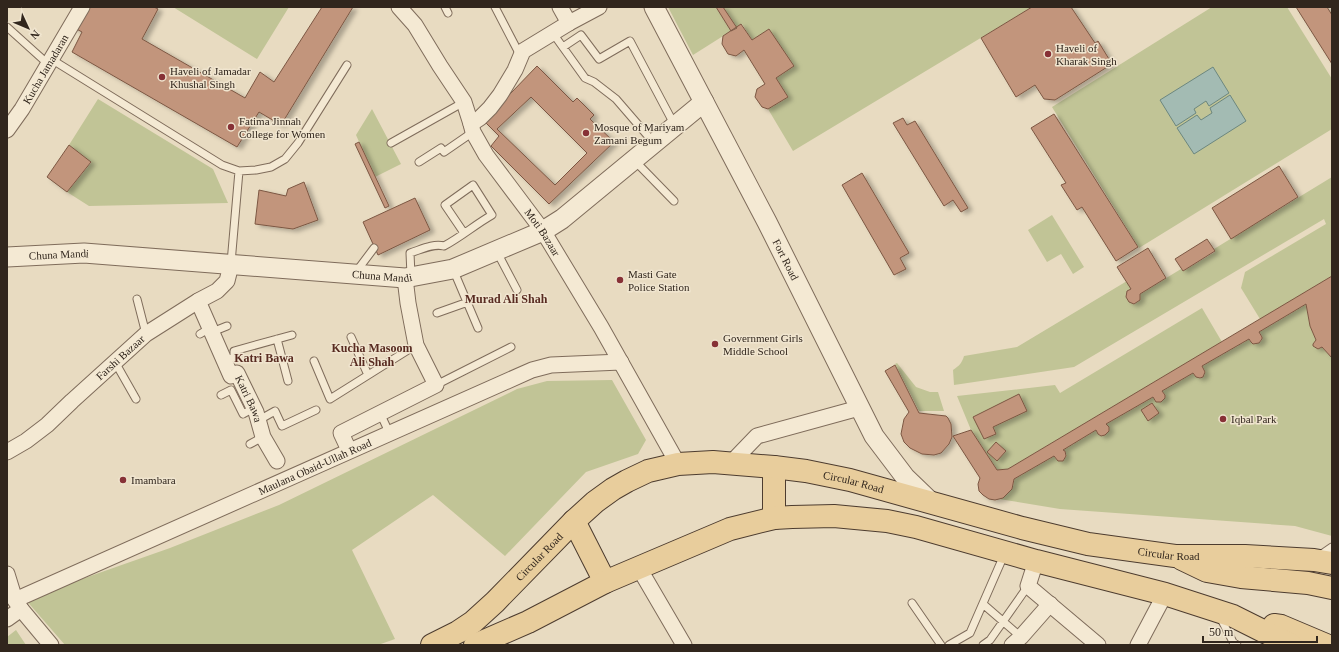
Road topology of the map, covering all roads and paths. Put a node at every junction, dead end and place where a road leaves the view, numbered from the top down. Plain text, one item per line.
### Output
1 (82, 7) edge
2 (400, 7) edge
3 (495, 7) edge
4 (560, 7) edge
5 (599, 7) edge
6 (654, 7) edge
7 (568, 23) junction
8 (7, 27) edge
9 (552, 32) junction
10 (563, 47) junction
11 (520, 56) junction
12 (49, 62) junction
13 (347, 65) dead end
14 (464, 102) junction
15 (704, 102) junction
16 (675, 126) junction
17 (472, 128) junction
18 (7, 130) edge
19 (391, 143) dead end
20 (654, 144) junction
21 (634, 160) junction
22 (419, 162) dead end
23 (239, 171) junction
24 (674, 201) dead end
25 (543, 232) junction
26 (464, 233) junction
27 (374, 248) dead end
28 (496, 250) junction
29 (7, 257) edge
30 (231, 265) junction
31 (453, 269) junction
32 (355, 274) junction
33 (408, 278) junction
34 (517, 290) dead end
35 (137, 299) dead end
36 (198, 301) junction
37 (468, 302) junction
38 (437, 313) dead end
39 (227, 326) dead end
40 (478, 328) dead end
41 (207, 331) junction
42 (146, 334) junction
43 (292, 335) dead end
44 (351, 337) dead end
45 (276, 339) junction
46 (416, 345) junction
47 (511, 347) dead end
48 (223, 359) junction
49 (314, 360) dead end
50 (115, 362) junction
51 (621, 362) junction
52 (368, 375) junction
53 (288, 381) dead end
54 (436, 385) junction
55 (222, 396) dead end
56 (136, 399) dead end
57 (859, 408) junction
58 (316, 410) dead end
59 (380, 413) junction
60 (257, 414) junction
61 (388, 430) dead end
62 (348, 448) dead end
63 (7, 452) edge
64 (277, 461) dead end
65 (731, 463) junction
66 (678, 464) junction
67 (774, 467) junction
68 (931, 502) junction
69 (774, 518) junction
70 (574, 521) junction
71 (1332, 547) edge
72 (1006, 552) junction
73 (1175, 556) junction
74 (1036, 561) junction
75 (1323, 561) edge
76 (639, 568) junction
77 (7, 574) edge
78 (605, 582) junction
79 (1028, 586) junction
80 (1332, 588) edge
81 (1165, 594) junction
82 (912, 603) dead end
83 (983, 604) junction
84 (1050, 604) junction
85 (18, 605) junction
86 (1226, 613) junction
87 (7, 619) edge
88 (1003, 622) junction
89 (1017, 641) edge
90 (51, 645) edge
91 (432, 645) edge
92 (475, 645) edge
93 (684, 645) edge
94 (941, 645) edge
95 (949, 645) edge
96 (984, 645) edge
97 (1098, 645) edge
98 (1138, 645) edge
99 (1237, 645) edge
100 (1291, 645) edge
101 (1326, 645) edge

1 - 12 street, Kucha Jamadaran
2 - 14 street, Moti Bazaar
3 - 11 lane
4 - 7 street
5 - 7 street
6 - 15 street, Fort Road
7 - 9 street
8 - 12 lane
9 - 10 lane
9 - 11 street
10 - 16 lane
10 - 20 lane
11 - 17 street
12 - 18 street, Kucha Jamadaran
12 - 23 lane
13 - 23 lane
14 - 17 street, Moti Bazaar
14 - 19 lane
15 - 16 street, Chuna Mandi
15 - 57 street, Fort Road
16 - 20 street, Chuna Mandi
17 - 22 lane
17 - 25 street, Moti Bazaar
20 - 21 street, Chuna Mandi
21 - 24 lane
21 - 25 street, Chuna Mandi
23 - 30 lane
25 - 28 street, Chuna Mandi
25 - 51 street, Moti Bazaar
26 - 26 lane
26 - 33 lane
27 - 32 lane
28 - 31 street, Chuna Mandi
28 - 34 lane
29 - 30 street, Chuna Mandi
30 - 32 street, Chuna Mandi
30 - 36 street, Farshi Bazaar
31 - 33 street, Chuna Mandi
31 - 37 lane
32 - 33 street, Chuna Mandi
33 - 46 street
35 - 42 lane
36 - 41 street, Katri Bawa
36 - 42 street, Farshi Bazaar
37 - 38 lane
37 - 40 lane
39 - 41 lane
41 - 48 street, Katri Bawa
42 - 50 street, Farshi Bazaar
43 - 45 lane
44 - 52 lane
45 - 48 lane
45 - 53 lane
46 - 52 lane
46 - 54 street
47 - 54 lane
48 - 60 street, Katri Bawa
49 - 52 lane
50 - 56 lane
50 - 63 street, Farshi Bazaar
51 - 66 street, Moti Bazaar
51 - 85 street, Maulana Obaid-Ullah Road
54 - 59 street
55 - 60 lane
57 - 65 street
57 - 68 street, Fort Road
58 - 60 lane
59 - 61 lane
59 - 62 street
60 - 64 street, Katri Bawa
65 - 66 main road, Circular Road
65 - 67 main road, Circular Road
66 - 70 main road, Circular Road
67 - 68 main road, Circular Road
67 - 69 main road
68 - 73 main road, Circular Road
69 - 72 main road
69 - 76 main road
70 - 78 main road
70 - 91 main road, Circular Road
71 - 75 lane
72 - 74 main road
72 - 83 lane
73 - 75 main road, Circular Road
73 - 80 main road
74 - 79 street
74 - 81 main road
76 - 78 main road
76 - 93 street
77 - 85 street
78 - 92 main road
79 - 84 street
79 - 88 lane
81 - 86 main road
81 - 98 street
82 - 94 lane
83 - 88 lane
83 - 95 lane
84 - 89 street
84 - 97 street
85 - 87 street, Maulana Obaid-Ullah Road
85 - 90 street
86 - 99 lane
86 - 100 main road
86 - 101 main road
88 - 89 lane
88 - 96 lane

